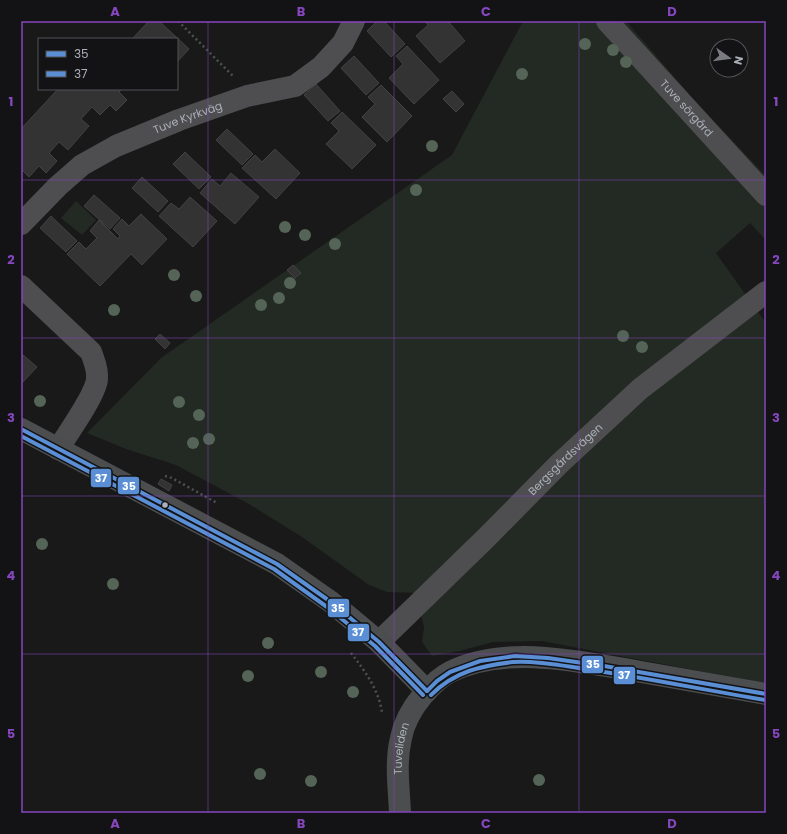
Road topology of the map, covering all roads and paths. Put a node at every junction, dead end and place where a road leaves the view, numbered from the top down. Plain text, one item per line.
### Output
1 (178, 21) edge
2 (354, 21) edge
3 (607, 21) edge
4 (246, 96) junction
5 (766, 195) edge
6 (21, 224) edge
7 (21, 286) edge
8 (766, 292) edge
9 (21, 429) edge
10 (58, 449) junction
11 (379, 642) junction
12 (427, 691) junction
13 (766, 694) edge
14 (400, 813) edge

1 - 4 path
2 - 4 street, Tuve Kyrkväg
3 - 5 street, Tuve sörgård
4 - 6 street, Tuve Kyrkväg
7 - 10 street
8 - 11 street, Bergsgårdsvägen
9 - 10 street
10 - 11 street
11 - 12 street
12 - 13 street
12 - 14 street, Tuveliden

